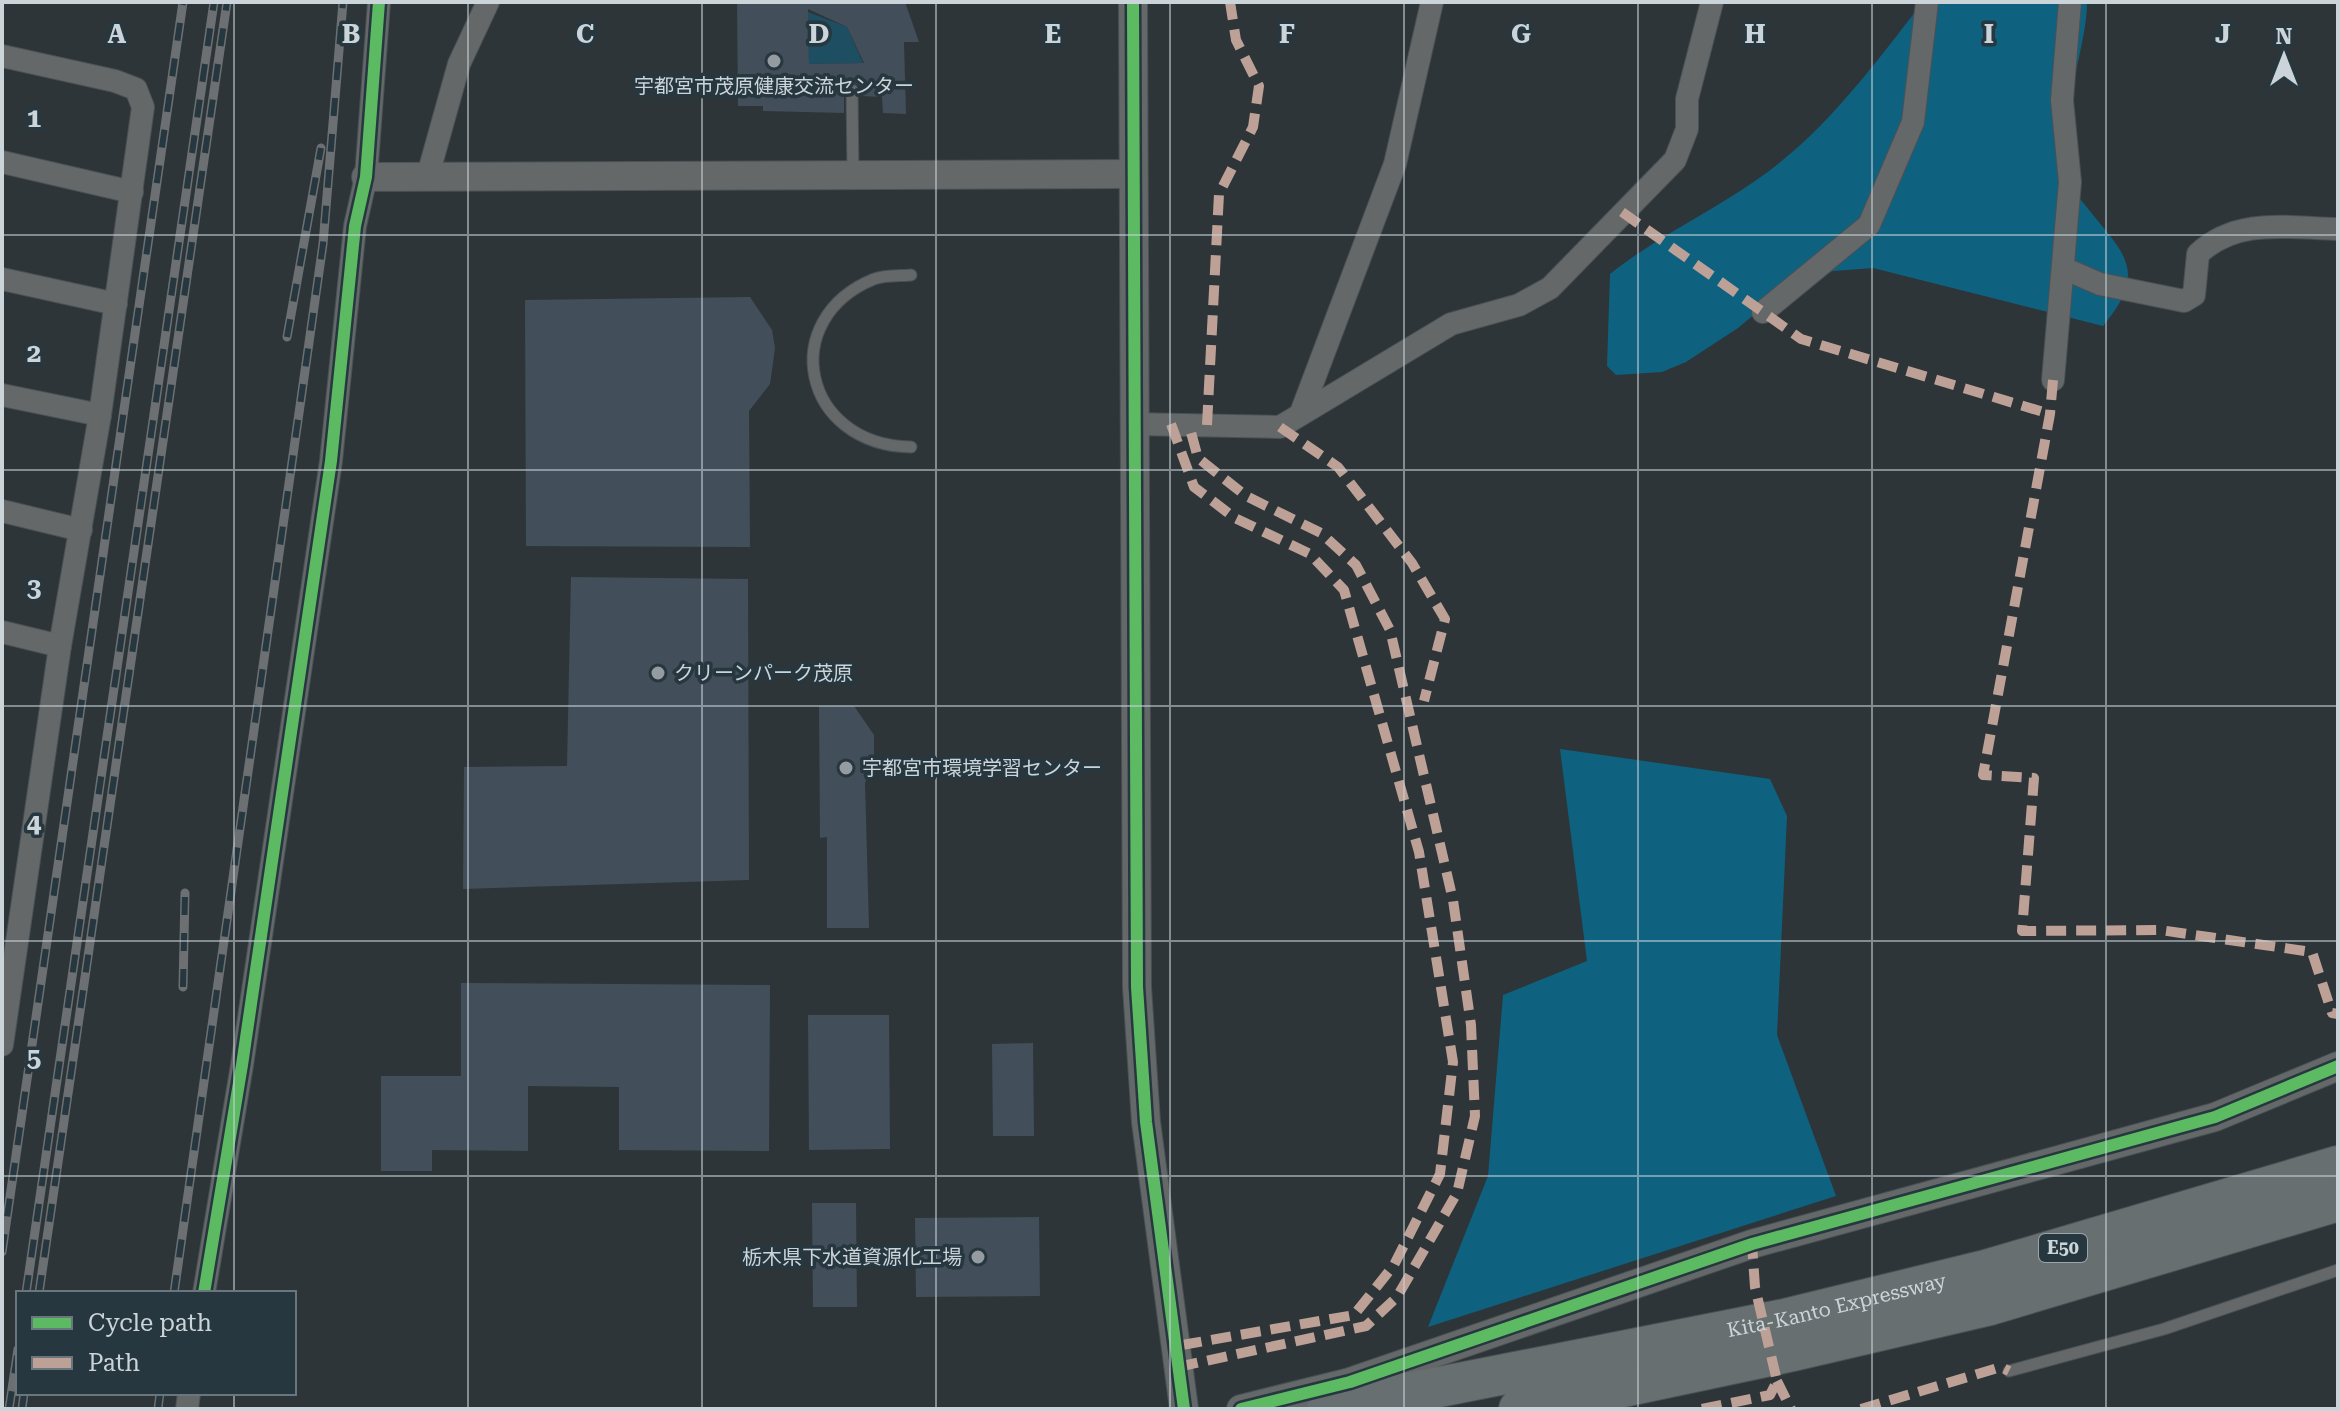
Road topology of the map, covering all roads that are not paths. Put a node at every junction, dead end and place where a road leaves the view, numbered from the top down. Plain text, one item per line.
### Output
1 (379, 2) edge
2 (488, 2) edge
3 (1133, 2) edge
4 (1432, 2) edge
5 (1712, 2) edge
6 (1927, 2) edge
7 (2070, 2) edge
8 (2, 56) edge
9 (852, 90) dead end
10 (2, 162) edge
11 (853, 174) junction
12 (1131, 174) junction
13 (428, 175) junction
14 (366, 177) junction
15 (132, 192) junction
16 (2338, 229) edge
17 (2063, 268) junction
18 (911, 275) dead end
19 (2, 279) edge
20 (116, 304) junction
21 (1763, 312) dead end
22 (2053, 380) dead end
23 (2, 395) edge
24 (1301, 413) junction
25 (100, 415) junction
26 (1133, 424) junction
27 (911, 447) dead end
28 (2, 511) edge
29 (81, 530) junction
30 (2, 632) edge
31 (60, 646) junction
32 (4, 1012) edge
33 (2, 1045) edge
34 (2338, 1066) edge
35 (2338, 1166) edge
36 (2338, 1201) edge
37 (2338, 1270) edge
38 (204, 1291) edge
39 (1789, 1335) junction
40 (2009, 1371) dead end
41 (1184, 1409) edge
42 (1241, 1409) edge
43 (1327, 1409) edge
44 (1519, 1409) edge

1 - 14 street
2 - 13 street
3 - 12 street
4 - 24 street
5 - 24 street
6 - 21 street
7 - 17 street
8 - 15 street
9 - 11 lane
10 - 15 street
11 - 12 street
11 - 13 street
12 - 26 street
13 - 14 street
14 - 38 street
15 - 20 street
16 - 17 street
17 - 22 street
18 - 27 lane
19 - 20 street
20 - 25 street
23 - 25 street
24 - 26 street
25 - 29 street
26 - 41 street
28 - 29 street
29 - 31 street
30 - 31 street
31 - 32 street
32 - 33 street
34 - 42 street
35 - 39 highway, Kita-Kanto Expressway / E50
36 - 39 highway, Kita-Kanto Expressway / E50
37 - 40 lane
39 - 43 highway, Kita-Kanto Expressway / E50
39 - 44 highway, Kita-Kanto Expressway / E50

